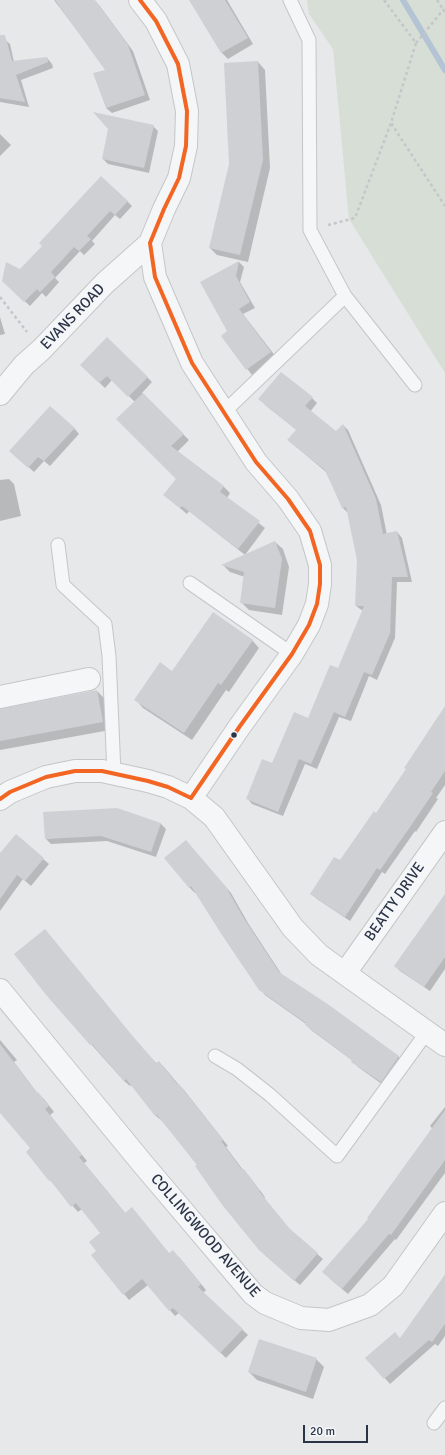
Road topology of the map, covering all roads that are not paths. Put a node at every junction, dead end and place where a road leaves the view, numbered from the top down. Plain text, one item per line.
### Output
1 (140, 0) edge
2 (290, 0) edge
3 (150, 243) junction
4 (345, 296) junction
5 (24, 365) junction
6 (0, 376) edge
7 (415, 385) dead end
8 (0, 394) edge
9 (223, 413) junction
10 (58, 545) dead end
11 (190, 583) dead end
12 (292, 654) junction
13 (90, 679) dead end
14 (0, 697) edge
15 (114, 774) junction
16 (3, 791) edge
17 (191, 798) junction
18 (445, 832) edge
19 (345, 973) junction
20 (0, 990) edge
21 (427, 1032) junction
22 (445, 1045) edge
23 (215, 1056) dead end
24 (445, 1213) edge
25 (445, 1408) edge
26 (434, 1423) dead end

1 - 3 street
2 - 4 lane
3 - 5 street, EVANS ROAD
3 - 9 street
4 - 7 lane
4 - 9 lane
5 - 6 street
5 - 8 street, EVANS ROAD
9 - 12 street
10 - 15 lane
11 - 12 lane
12 - 17 street
13 - 14 street
15 - 16 street
15 - 17 street
17 - 19 street
18 - 19 street, BEATTY DRIVE
19 - 21 street
20 - 24 street, COLLINGWOOD AVENUE
21 - 22 street
21 - 23 lane
25 - 26 lane

